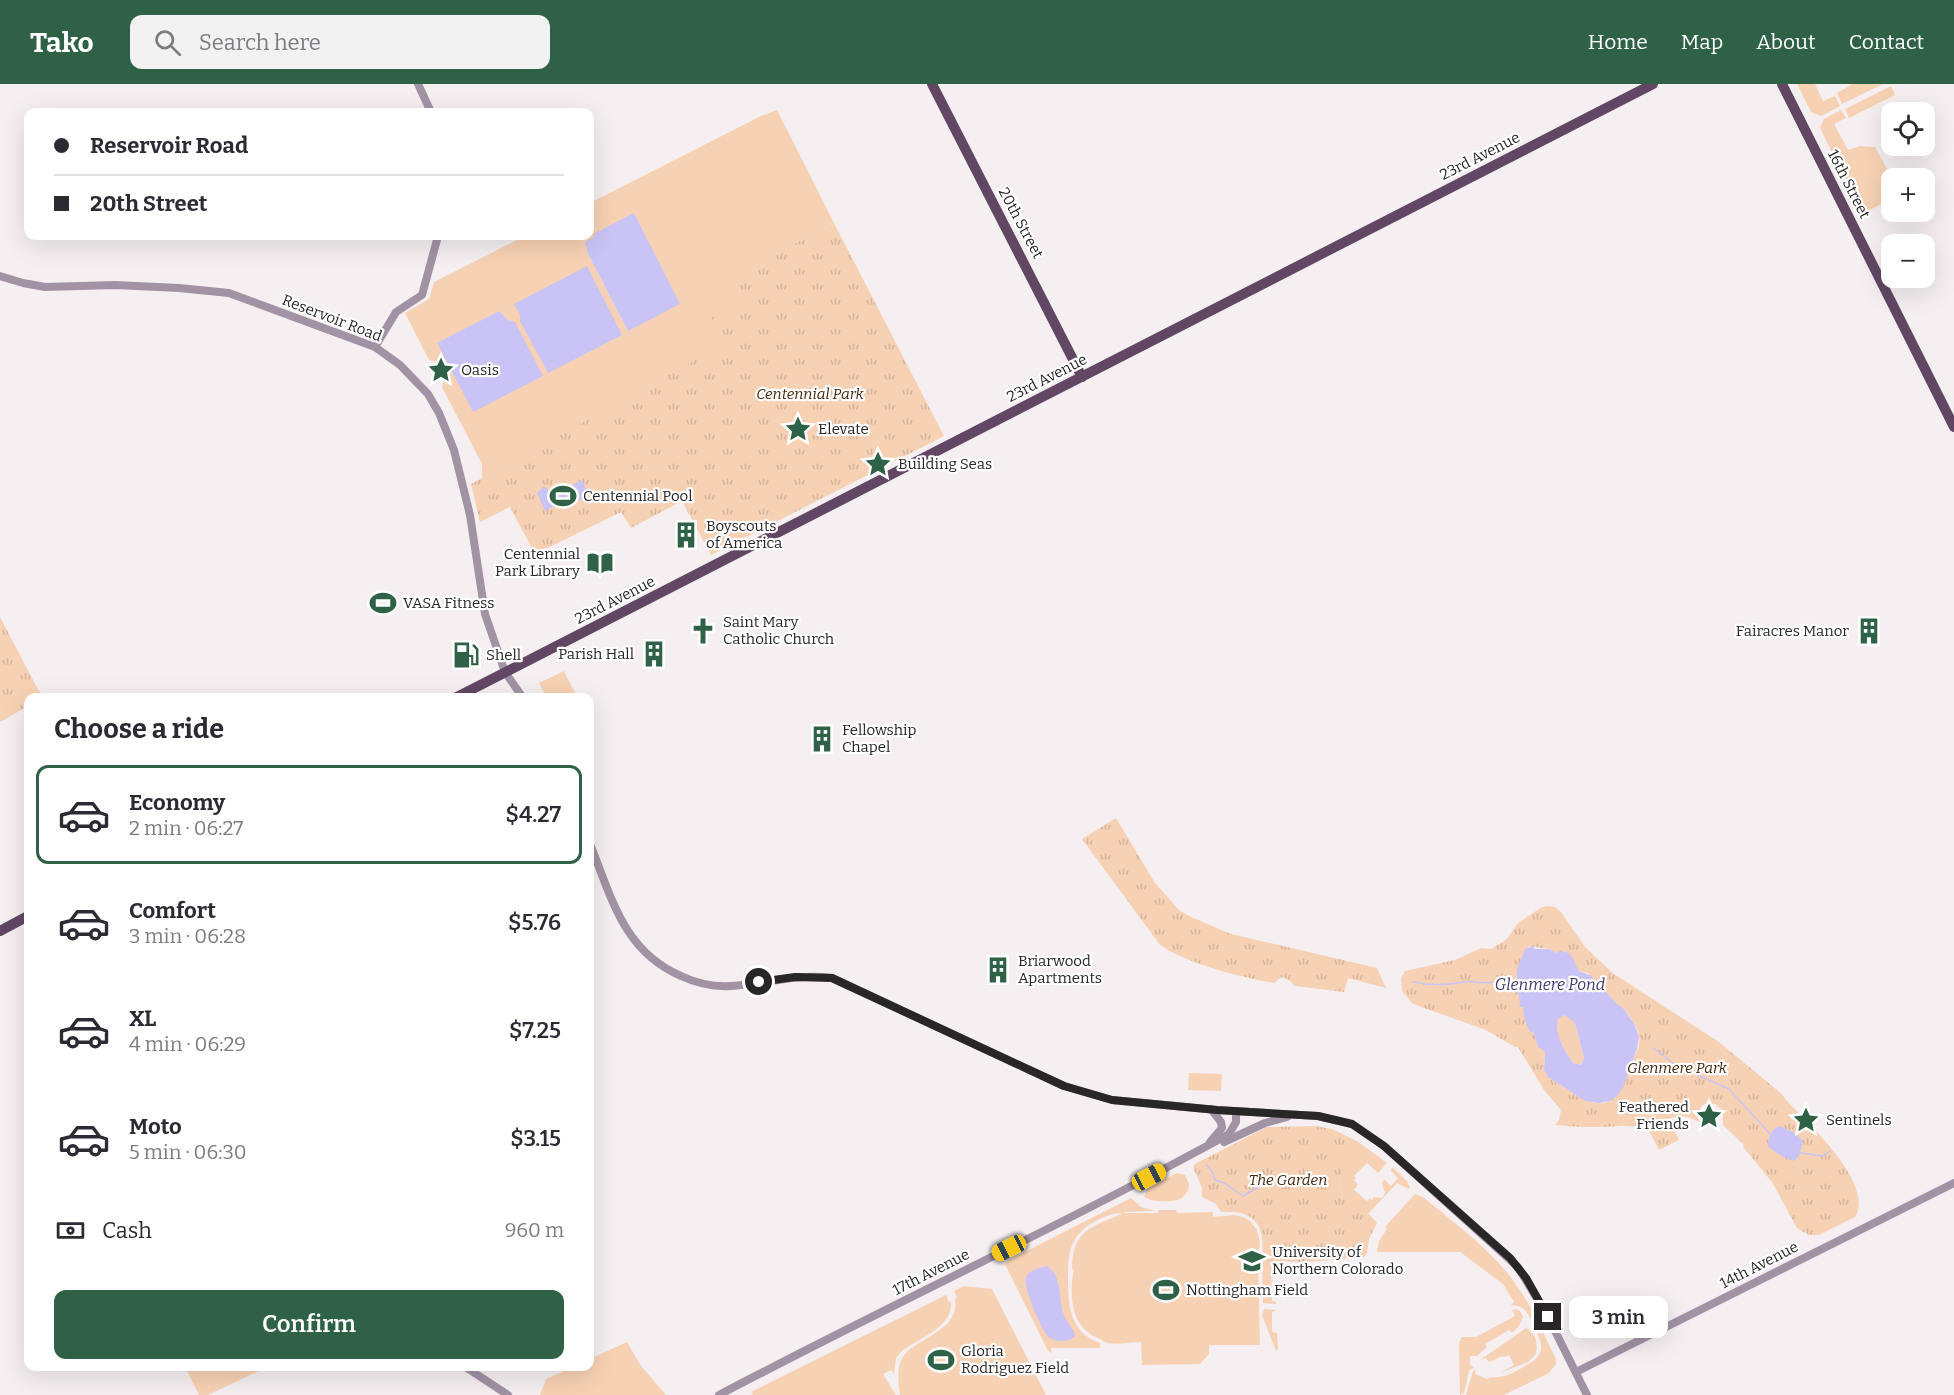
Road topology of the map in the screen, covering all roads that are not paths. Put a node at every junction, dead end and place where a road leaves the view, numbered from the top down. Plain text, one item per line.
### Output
1 (418, 84) edge
2 (932, 84) edge
3 (1653, 84) edge
4 (1782, 84) edge
5 (429, 108) edge
6 (437, 240) edge
7 (0, 276) edge
8 (375, 347) junction
9 (1082, 376) junction
10 (1954, 427) edge
11 (505, 672) junction
12 (464, 693) edge
13 (520, 693) edge
14 (594, 853) edge
15 (24, 918) edge
16 (0, 930) edge
17 (1211, 1109) junction
18 (1236, 1111) junction
19 (1298, 1115) junction
20 (1206, 1147) junction
21 (1954, 1183) edge
22 (472, 1371) edge
23 (1576, 1372) junction
24 (508, 1395) edge
25 (719, 1395) edge
26 (1587, 1395) edge

1 - 5 street
2 - 9 main road, 20th Street
3 - 9 main road, 23rd Avenue
4 - 10 main road, 16th Street
6 - 8 street
7 - 8 street, Reservoir Road
8 - 11 street, Reservoir Road
9 - 11 main road, 23rd Avenue
11 - 12 main road, 23rd Avenue
11 - 13 street, Reservoir Road
14 - 17 street
15 - 16 main road
17 - 18 street
17 - 20 street
18 - 19 street
18 - 20 street, 17th Avenue
19 - 20 street
19 - 23 street
20 - 25 street, 17th Avenue
21 - 23 street, 14th Avenue
22 - 24 street
23 - 26 street

